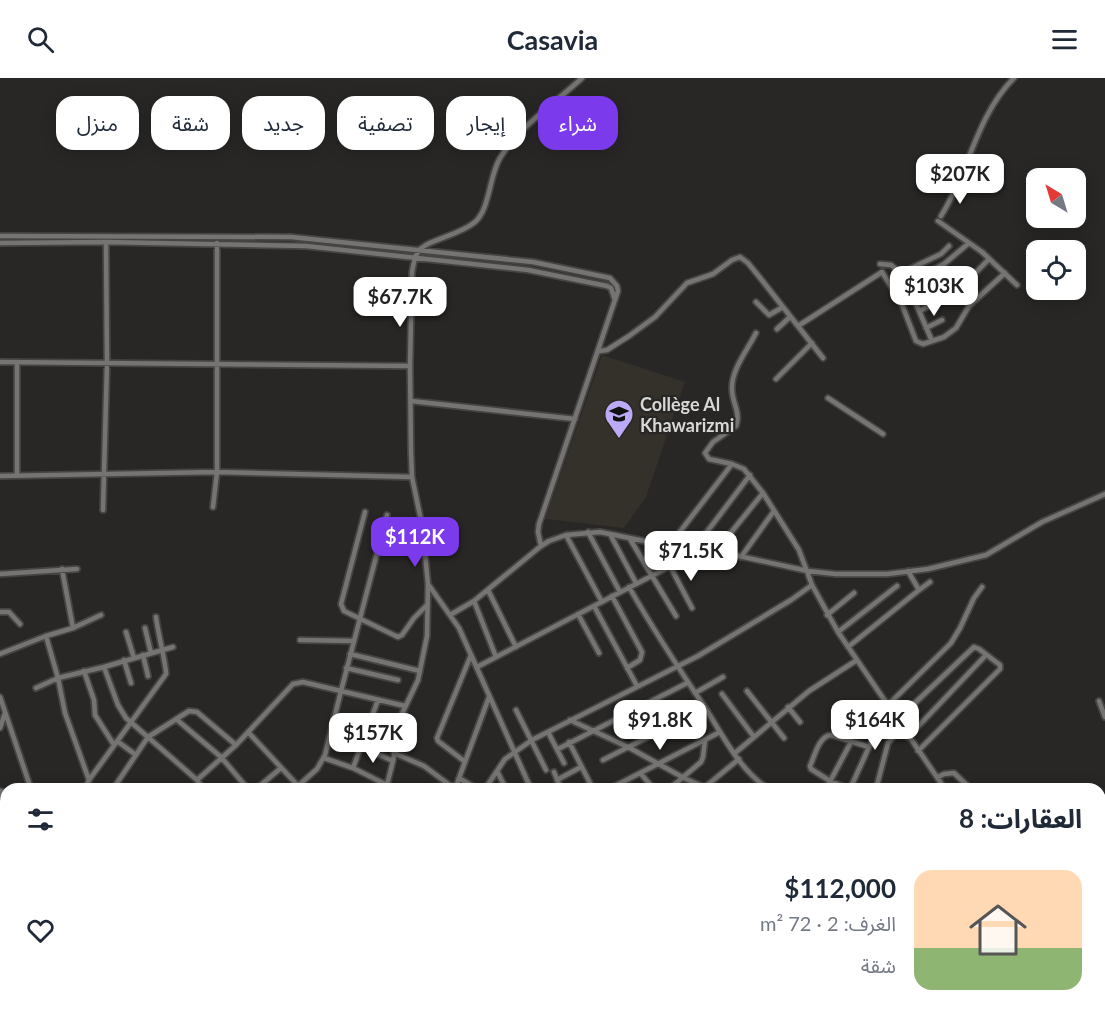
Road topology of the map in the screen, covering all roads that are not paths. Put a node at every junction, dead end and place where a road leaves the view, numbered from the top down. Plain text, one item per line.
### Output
1 (582, 78) edge
2 (1014, 78) edge
3 (0, 236) edge
4 (106, 236) junction
5 (217, 237) junction
6 (106, 242) junction
7 (0, 243) edge
8 (969, 243) junction
9 (217, 245) junction
10 (949, 246) dead end
11 (420, 249) junction
12 (415, 257) junction
13 (989, 259) junction
14 (880, 264) dead end
15 (901, 273) junction
16 (1005, 273) junction
17 (938, 279) dead end
18 (907, 284) junction
19 (1017, 285) dead end
20 (910, 292) junction
21 (616, 300) junction
22 (756, 302) dead end
23 (783, 307) junction
24 (919, 311) junction
25 (790, 317) junction
26 (942, 320) dead end
27 (798, 326) junction
28 (926, 328) junction
29 (777, 329) dead end
30 (756, 333) dead end
31 (932, 341) junction
32 (812, 343) junction
33 (598, 351) junction
34 (823, 358) dead end
35 (0, 362) edge
36 (17, 362) junction
37 (107, 363) junction
38 (219, 363) junction
39 (410, 366) junction
40 (776, 379) dead end
41 (828, 398) dead end
42 (411, 401) junction
43 (574, 419) junction
44 (883, 434) dead end
45 (732, 464) junction
46 (218, 472) junction
47 (104, 473) junction
48 (16, 475) junction
49 (750, 475) junction
50 (0, 476) edge
51 (412, 477) junction
52 (763, 493) junction
53 (1105, 494) edge
54 (213, 507) dead end
55 (104, 510) dead end
56 (774, 511) junction
57 (365, 512) dead end
58 (387, 515) dead end
59 (588, 532) junction
60 (610, 534) junction
61 (566, 535) junction
62 (630, 539) junction
63 (541, 546) junction
64 (669, 546) junction
65 (684, 547) junction
66 (694, 549) junction
67 (716, 551) junction
68 (741, 557) junction
69 (670, 566) junction
70 (62, 569) junction
71 (77, 570) dead end
72 (808, 571) junction
73 (908, 571) junction
74 (0, 574) edge
75 (653, 575) junction
76 (930, 582) dead end
77 (636, 583) junction
78 (428, 584) junction
79 (812, 585) junction
80 (897, 586) dead end
81 (629, 587) junction
82 (982, 587) dead end
83 (488, 590) junction
84 (919, 590) junction
85 (620, 592) junction
86 (854, 593) dead end
87 (612, 597) junction
88 (474, 601) junction
89 (602, 602) junction
90 (426, 606) junction
91 (594, 606) junction
92 (692, 608) dead end
93 (0, 612) edge
94 (578, 614) junction
95 (101, 615) dead end
96 (450, 615) junction
97 (827, 615) junction
98 (676, 616) dead end
99 (156, 617) dead end
100 (360, 618) junction
101 (20, 624) dead end
102 (74, 628) junction
103 (145, 628) dead end
104 (126, 632) dead end
105 (838, 632) junction
106 (46, 636) junction
107 (300, 640) dead end
108 (353, 641) junction
109 (173, 646) dead end
110 (516, 646) junction
111 (848, 647) junction
112 (161, 650) junction
113 (151, 653) junction
114 (599, 653) dead end
115 (0, 654) edge
116 (350, 654) junction
117 (472, 654) junction
118 (143, 655) junction
119 (986, 655) junction
120 (496, 657) junction
121 (134, 658) junction
122 (124, 660) junction
123 (857, 660) junction
124 (677, 666) junction
125 (104, 667) junction
126 (477, 667) junction
127 (346, 668) junction
128 (627, 668) junction
129 (84, 671) junction
130 (420, 671) junction
131 (148, 676) dead end
132 (723, 677) dead end
133 (58, 678) junction
134 (398, 680) dead end
135 (687, 682) junction
136 (131, 683) dead end
137 (637, 686) junction
138 (36, 687) dead end
139 (341, 691) junction
140 (747, 691) dead end
141 (694, 693) junction
142 (722, 694) dead end
143 (0, 697) edge
144 (489, 697) junction
145 (378, 700) junction
146 (1099, 701) dead end
147 (888, 705) junction
148 (405, 706) junction
149 (788, 707) junction
150 (705, 708) junction
151 (516, 710) dead end
152 (5, 713) junction
153 (1105, 717) edge
154 (176, 719) junction
155 (898, 719) junction
156 (570, 720) junction
157 (771, 722) junction
158 (800, 722) dead end
159 (131, 723) junction
160 (0, 728) edge
161 (902, 728) junction
162 (591, 731) junction
163 (248, 732) junction
164 (548, 732) junction
165 (720, 732) junction
166 (148, 737) junction
167 (754, 737) junction
168 (908, 737) junction
169 (784, 738) dead end
170 (532, 740) junction
171 (705, 740) junction
172 (569, 742) junction
173 (851, 742) junction
174 (116, 743) junction
175 (236, 745) junction
176 (362, 747) junction
177 (628, 747) junction
178 (869, 747) junction
179 (558, 749) junction
180 (918, 751) junction
181 (514, 752) junction
182 (394, 753) junction
183 (735, 753) junction
184 (136, 755) junction
185 (221, 758) junction
186 (324, 758) junction
187 (739, 759) junction
188 (603, 760) dead end
189 (393, 761) junction
190 (464, 761) junction
191 (564, 763) dead end
192 (659, 764) junction
193 (580, 767) junction
194 (281, 768) junction
195 (353, 768) junction
196 (546, 770) dead end
197 (497, 771) junction
198 (554, 772) dead end
199 (641, 774) junction
200 (938, 777) junction
201 (459, 778) junction
202 (684, 778) junction
203 (89, 780) junction
204 (197, 780) junction
205 (557, 780) junction
206 (830, 781) junction
207 (29, 783) edge
208 (88, 783) edge
209 (116, 783) edge
210 (199, 783) edge
211 (243, 783) edge
212 (263, 783) edge
213 (295, 783) edge
214 (303, 783) edge
215 (379, 783) edge
216 (387, 783) edge
217 (447, 783) edge
218 (457, 783) edge
219 (467, 783) edge
220 (489, 783) edge
221 (503, 783) edge
222 (528, 783) edge
223 (558, 783) edge
224 (589, 783) edge
225 (622, 783) edge
226 (649, 783) edge
227 (677, 783) edge
228 (695, 783) edge
229 (712, 783) edge
230 (757, 783) edge
231 (835, 783) edge
232 (853, 783) edge
233 (878, 783) edge
234 (942, 783) edge
235 (962, 783) edge

1 - 11 street
2 - 8 street
3 - 4 street
4 - 5 street
4 - 6 street
5 - 9 street
5 - 11 street
6 - 7 street
6 - 9 street
6 - 37 street
8 - 13 street
8 - 18 street
9 - 12 street
9 - 38 street
10 - 15 street
11 - 12 street
11 - 21 street
12 - 21 street
12 - 39 street
13 - 16 street
13 - 24 street
14 - 15 street
15 - 18 street
16 - 19 street
16 - 31 street
17 - 20 street
18 - 20 street
20 - 24 street
21 - 33 street
22 - 23 street
23 - 25 street
23 - 33 street
24 - 28 street
25 - 27 street
25 - 29 street
26 - 28 street
27 - 31 street
27 - 32 street
28 - 31 street
30 - 45 street
32 - 34 street
32 - 40 street
33 - 43 street
35 - 36 street
36 - 37 street
36 - 48 street
37 - 38 street
37 - 47 street
38 - 39 street
38 - 46 street
39 - 42 street
41 - 44 street
42 - 43 street
42 - 51 street
43 - 63 street
45 - 49 street
45 - 64 street
46 - 47 street
46 - 51 street
46 - 54 street
47 - 48 street
47 - 55 street
48 - 50 street
49 - 52 street
49 - 66 street
51 - 78 street
52 - 56 street
52 - 67 street
53 - 73 street
56 - 68 street
56 - 72 street
57 - 100 street
58 - 100 street
59 - 60 street
59 - 61 street
59 - 85 street
60 - 62 street
60 - 77 street
61 - 63 street
61 - 89 street
62 - 64 street
62 - 75 street
63 - 83 street
64 - 65 street
65 - 66 street
65 - 69 street
66 - 67 street
67 - 68 street
68 - 72 street
69 - 75 street
69 - 92 street
70 - 71 street
70 - 74 street
70 - 102 street
72 - 73 street
72 - 79 street
73 - 84 street
75 - 77 street
75 - 98 street
76 - 84 street
77 - 81 street
78 - 90 street
78 - 96 street
79 - 97 street
79 - 124 street
80 - 105 street
81 - 85 street
81 - 124 street
82 - 147 street
83 - 88 street
83 - 110 street
84 - 111 street
85 - 87 street
86 - 97 street
87 - 89 street
87 - 128 street
88 - 96 street
88 - 120 street
89 - 91 street
90 - 100 street
90 - 130 street
91 - 94 street
91 - 128 street
93 - 101 street
94 - 110 street
94 - 114 street
95 - 102 street
96 - 117 street
97 - 105 street
99 - 112 street
100 - 108 street
102 - 106 street
103 - 113 street
104 - 121 street
105 - 111 street
106 - 115 street
106 - 133 street
107 - 108 street
108 - 116 street
109 - 112 street
110 - 120 street
111 - 123 street
112 - 113 street
112 - 159 street
113 - 118 street
116 - 127 street
116 - 130 street
117 - 126 street
117 - 190 street
118 - 121 street
118 - 131 street
119 - 155 street
119 - 168 street
119 - 180 street
120 - 126 street
121 - 122 street
122 - 125 street
122 - 136 street
123 - 147 street
123 - 149 street
124 - 135 street
124 - 137 street
125 - 129 street
125 - 159 street
126 - 144 street
127 - 134 street
127 - 139 street
128 - 137 street
129 - 133 street
129 - 174 street
130 - 148 street
132 - 141 street
133 - 138 street
133 - 203 street
135 - 141 street
135 - 162 street
137 - 156 street
139 - 145 street
139 - 163 street
139 - 186 street
140 - 157 street
141 - 150 street
142 - 167 street
143 - 152 street
144 - 181 street
144 - 190 street
145 - 148 street
145 - 176 street
146 - 153 street
147 - 155 street
147 - 178 street
148 - 182 street
149 - 157 street
149 - 158 street
150 - 165 street
150 - 177 street
151 - 170 street
152 - 160 street
152 - 207 street
154 - 166 street
154 - 175 street
154 - 185 street
155 - 161 street
156 - 162 street
156 - 164 street
157 - 167 street
157 - 169 street
159 - 166 street
159 - 174 street
161 - 168 street
161 - 233 street
162 - 172 street
162 - 177 street
163 - 175 street
163 - 194 street
164 - 170 street
164 - 179 street
165 - 171 street
165 - 183 street
166 - 184 street
166 - 204 street
167 - 183 street
168 - 180 street
170 - 181 street
170 - 196 street
171 - 192 street
171 - 202 street
172 - 179 street
172 - 193 street
173 - 178 street
173 - 206 street
173 - 206 street
174 - 184 street
174 - 203 street
175 - 185 street
176 - 189 street
176 - 195 street
177 - 188 street
177 - 192 street
178 - 232 street
179 - 191 street
180 - 200 street
181 - 197 street
181 - 222 street
182 - 189 street
182 - 217 street
183 - 187 street
184 - 209 street
185 - 204 street
185 - 211 street
186 - 195 street
186 - 214 street
187 - 229 street
187 - 230 street
189 - 216 street
190 - 201 street
192 - 199 street
192 - 202 street
193 - 205 street
193 - 224 street
194 - 212 street
194 - 213 street
195 - 215 street
197 - 220 street
197 - 221 street
198 - 205 street
199 - 225 street
199 - 226 street
200 - 234 street
200 - 235 street
201 - 218 street
201 - 219 street
202 - 227 street
202 - 228 street
203 - 208 street
204 - 210 street
205 - 223 street
206 - 231 street

